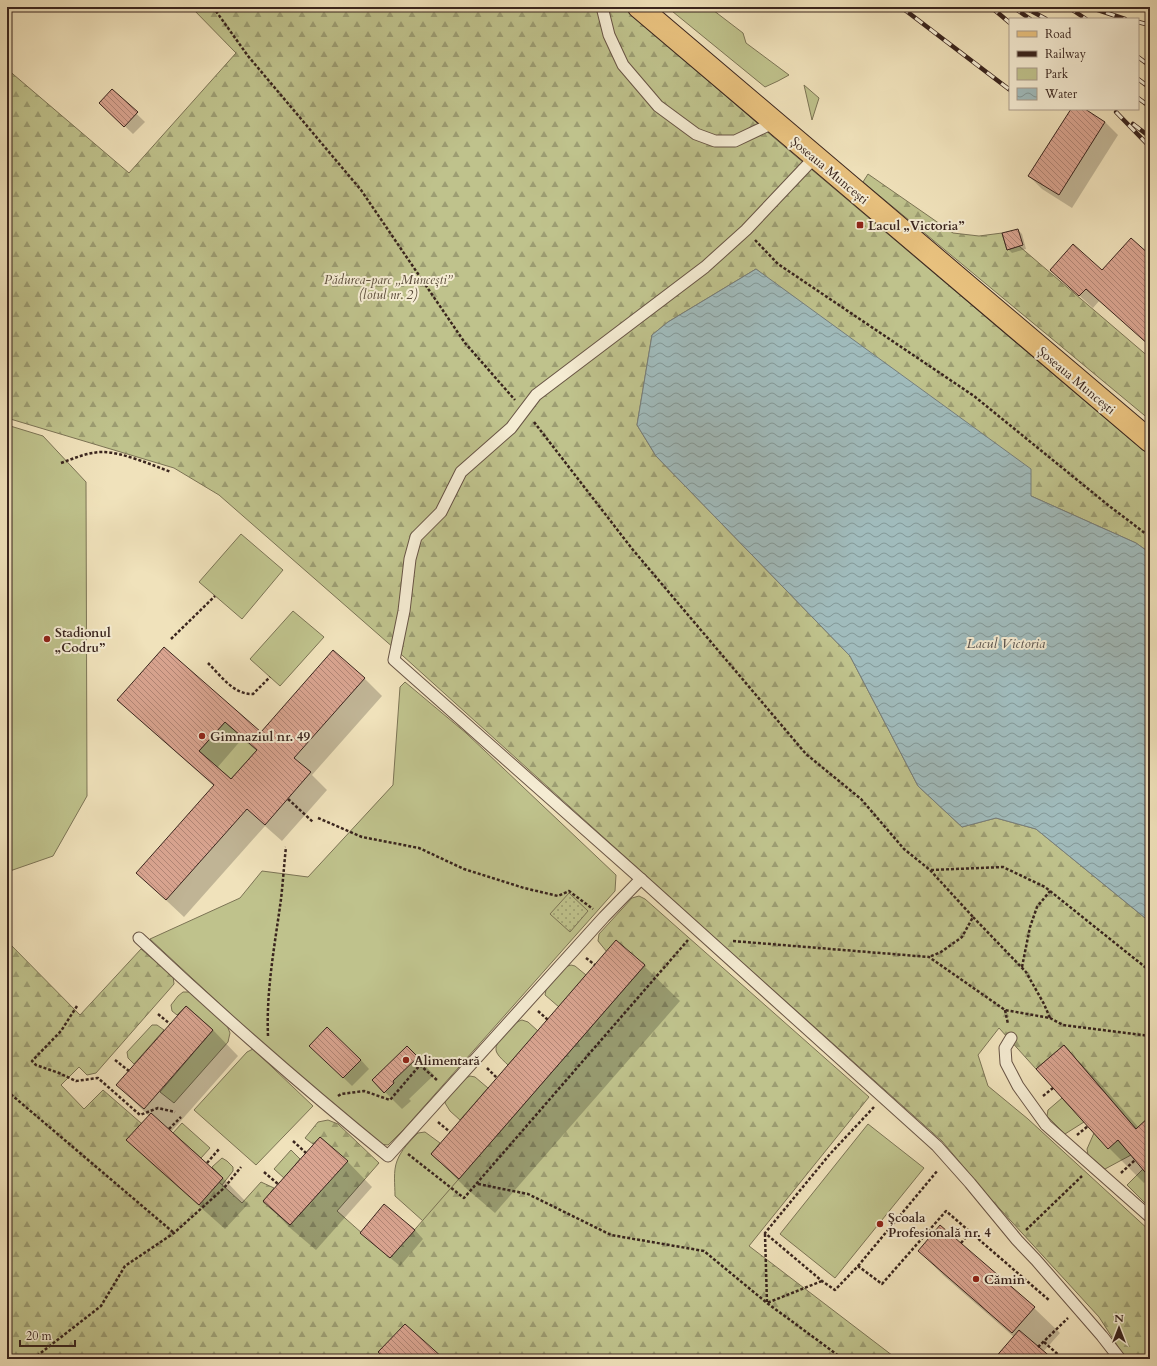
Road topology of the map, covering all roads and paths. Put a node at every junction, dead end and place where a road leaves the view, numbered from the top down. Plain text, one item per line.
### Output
1 (213, 7) edge
2 (602, 7) edge
3 (639, 7) edge
4 (775, 122) junction
5 (815, 157) junction
6 (746, 230) junction
7 (524, 410) junction
8 (1150, 441) edge
9 (61, 463) dead end
10 (171, 472) dead end
11 (1150, 537) edge
12 (215, 596) dead end
13 (171, 640) dead end
14 (208, 663) dead end
15 (270, 677) dead end
16 (288, 799) dead end
17 (318, 818) dead end
18 (313, 822) dead end
19 (286, 847) dead end
20 (930, 870) junction
21 (641, 878) junction
22 (1050, 890) junction
23 (604, 917) junction
24 (973, 917) junction
25 (697, 930) junction
26 (139, 938) dead end
27 (729, 940) dead end
28 (929, 957) junction
29 (1022, 967) junction
30 (1150, 971) edge
31 (77, 1006) dead end
32 (158, 1014) dead end
33 (1050, 1018) junction
34 (170, 1024) dead end
35 (1150, 1036) edge
36 (1011, 1038) dead end
37 (269, 1056) junction
38 (115, 1060) dead end
39 (129, 1071) dead end
40 (448, 1089) junction
41 (7, 1091) edge
42 (882, 1098) junction
43 (325, 1105) junction
44 (872, 1110) junction
45 (175, 1112) dead end
46 (878, 1115) dead end
47 (180, 1117) dead end
48 (169, 1129) dead end
49 (293, 1141) dead end
50 (397, 1146) junction
51 (219, 1149) dead end
52 (306, 1153) dead end
53 (207, 1164) dead end
54 (933, 1165) dead end
55 (1092, 1166) junction
56 (240, 1167) dead end
57 (264, 1172) dead end
58 (278, 1184) dead end
59 (477, 1184) junction
60 (1150, 1217) edge
61 (970, 1232) junction
62 (174, 1233) junction
63 (765, 1233) junction
64 (1017, 1240) junction
65 (961, 1243) dead end
66 (858, 1266) junction
67 (822, 1281) junction
68 (767, 1303) junction
69 (1052, 1303) dead end
70 (1063, 1313) dead end
71 (1068, 1318) junction
72 (1073, 1322) dead end
73 (1044, 1342) junction
74 (1038, 1347) dead end
75 (34, 1359) edge
76 (843, 1359) edge
77 (1063, 1359) edge
78 (1120, 1359) edge

1 - 7 path
2 - 4 lane
3 - 4 main road, Șoseaua Muncești
4 - 5 main road, Șoseaua Muncești
5 - 6 lane
5 - 8 main road, Șoseaua Muncești
6 - 7 lane
6 - 11 path
7 - 20 path
7 - 21 lane
9 - 10 path
12 - 13 path
14 - 15 path
16 - 18 path
17 - 23 path
19 - 37 path
20 - 22 path
20 - 24 path
21 - 23 lane
21 - 25 lane
22 - 29 path
22 - 30 path
23 - 40 lane
24 - 28 path
24 - 29 path
25 - 42 lane
25 - 59 path
26 - 37 lane
27 - 28 path
28 - 33 path
29 - 33 path
31 - 45 path
32 - 34 path
33 - 35 path
36 - 55 lane
37 - 43 lane
38 - 39 path
40 - 43 path
40 - 50 lane
41 - 62 path
42 - 44 path
42 - 64 lane
43 - 50 lane
44 - 46 path
44 - 63 path
47 - 48 path
49 - 52 path
50 - 59 path
51 - 53 path
54 - 66 path
55 - 60 lane
55 - 64 path
56 - 62 path
57 - 58 path
59 - 68 path
61 - 65 path
61 - 66 path
61 - 69 path
62 - 75 path
63 - 67 path
63 - 68 path
64 - 78 lane
66 - 67 path
67 - 68 path
68 - 76 path
70 - 71 path
71 - 72 path
71 - 73 path
73 - 74 path
73 - 77 path

